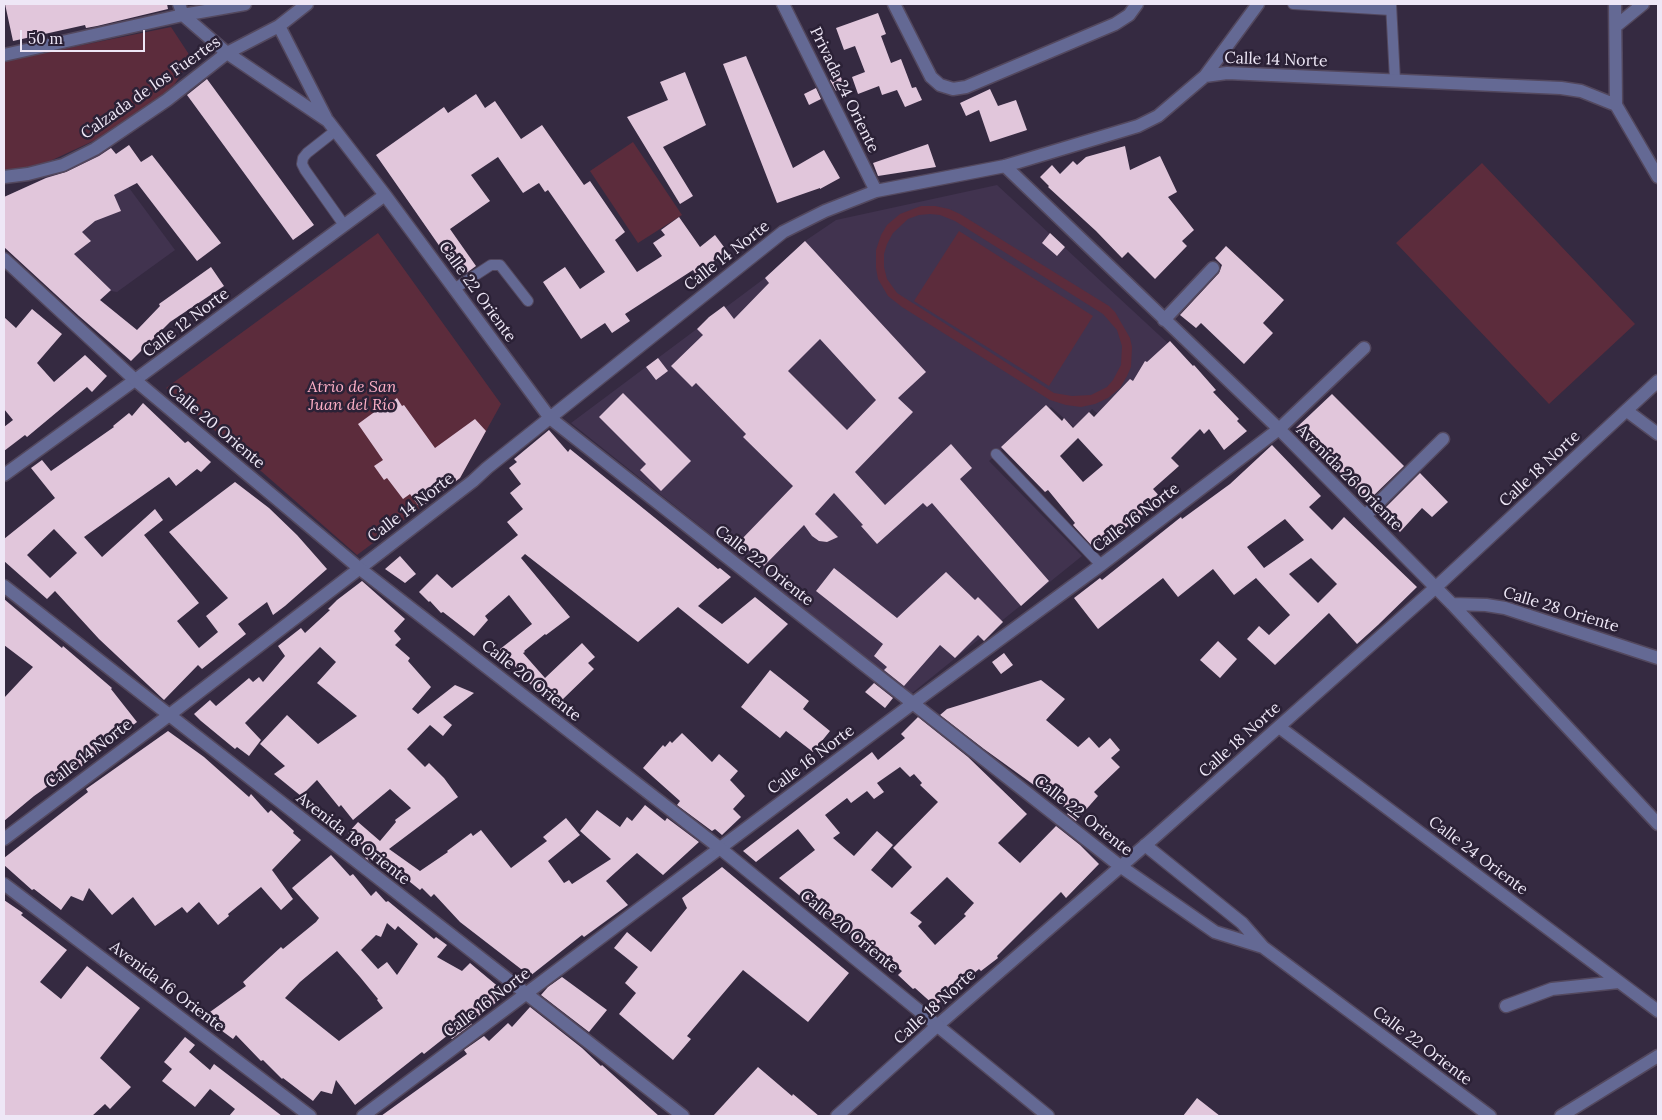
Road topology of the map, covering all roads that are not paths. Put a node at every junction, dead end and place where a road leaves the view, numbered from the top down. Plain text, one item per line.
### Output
1 (246, 4) edge
2 (308, 4) edge
3 (783, 4) edge
4 (894, 4) edge
5 (1137, 4) edge
6 (1258, 4) edge
7 (1293, 4) edge
8 (1615, 4) edge
9 (1644, 4) edge
10 (1391, 7) edge
11 (181, 9) edge
12 (279, 26) junction
13 (1616, 26) junction
14 (227, 54) junction
15 (4, 55) edge
16 (1206, 76) junction
17 (1395, 80) junction
18 (1616, 105) junction
19 (332, 126) junction
20 (1006, 166) junction
21 (4, 177) edge
22 (1658, 177) edge
23 (876, 191) junction
24 (385, 195) junction
25 (344, 226) junction
26 (4, 259) edge
27 (1213, 268) dead end
28 (454, 289) junction
29 (528, 301) dead end
30 (1164, 320) junction
31 (1364, 348) dead end
32 (136, 380) junction
33 (1658, 381) edge
34 (1627, 411) junction
35 (550, 418) junction
36 (1279, 429) junction
37 (1658, 434) edge
38 (1443, 439) dead end
39 (996, 454) dead end
40 (4, 475) edge
41 (1365, 516) junction
42 (1101, 565) junction
43 (359, 568) junction
44 (4, 586) edge
45 (1435, 588) junction
46 (1452, 604) junction
47 (1658, 658) edge
48 (912, 704) junction
49 (168, 716) junction
50 (1279, 727) junction
51 (1658, 824) edge
52 (4, 839) edge
53 (1145, 845) junction
54 (721, 849) junction
55 (1120, 866) junction
56 (4, 884) edge
57 (1263, 947) junction
58 (1619, 982) junction
59 (525, 994) junction
60 (1506, 1006) dead end
61 (1658, 1011) edge
62 (938, 1025) junction
63 (1658, 1056) edge
64 (310, 1116) edge
65 (363, 1116) edge
66 (683, 1116) edge
67 (837, 1116) edge
68 (1048, 1116) edge
69 (1490, 1116) edge
70 (1561, 1116) edge

1 - 11 street, Calzada de los Fuertes
2 - 12 street, Calzada de los Fuertes
3 - 23 street, Privada 24 Oriente
4 - 5 street
6 - 16 street
7 - 10 lane
8 - 13 street
9 - 13 street
10 - 17 lane
11 - 14 street, Calle 22 Oriente
11 - 15 street, Calzada de los Fuertes
12 - 14 street, Calzada de los Fuertes
12 - 19 street, Calle 22 Oriente
13 - 18 street
14 - 19 street, Calle 22 Oriente
14 - 21 street, Calzada de los Fuertes
16 - 17 street, Calle 14 Norte
16 - 20 street, Calle 14 Norte
17 - 18 street, Calle 14 Norte
18 - 22 street
19 - 24 street, Calle 22 Oriente
19 - 25 lane
20 - 23 street, Calle 14 Norte
20 - 30 street, Avenida 26 Oriente
23 - 35 street, Calle 14 Norte
24 - 25 street, Calle 12 Norte
24 - 28 street, Calle 22 Oriente
25 - 32 street, Calle 12 Norte
26 - 32 street, Calle 20 Oriente
27 - 30 street
28 - 29 lane
28 - 35 street, Calle 22 Oriente
30 - 36 street, Avenida 26 Oriente
31 - 36 street, Calle 16 Norte
32 - 40 street, Calle 12 Norte
32 - 43 street, Calle 20 Oriente
33 - 34 street, Calle 18 Norte
34 - 37 street
34 - 45 street, Calle 18 Norte
35 - 43 street, Calle 14 Norte
35 - 48 street, Calle 22 Oriente
36 - 41 street, Avenida 26 Oriente
36 - 42 street, Calle 16 Norte
38 - 41 street
39 - 42 lane
41 - 45 street, Avenida 26 Oriente
42 - 48 street, Calle 16 Norte
43 - 49 street, Calle 14 Norte
43 - 54 street, Calle 20 Oriente
44 - 49 street, Avenida 18 Oriente
45 - 46 street, Avenida 26 Oriente
45 - 50 street, Calle 18 Norte
46 - 47 street, Calle 28 Oriente
46 - 51 street, Avenida 26 Oriente
48 - 54 street, Calle 16 Norte
48 - 55 street, Calle 22 Oriente
49 - 52 street, Calle 14 Norte
49 - 59 street, Avenida 18 Oriente
50 - 53 street, Calle 18 Norte
50 - 58 street, Calle 24 Oriente
53 - 55 street, Calle 18 Norte
53 - 57 street, Calle 22 Oriente
54 - 59 street, Calle 16 Norte
54 - 62 street, Calle 20 Oriente
55 - 57 street, Calle 22 Oriente
55 - 62 street, Calle 18 Norte
56 - 64 street, Avenida 16 Oriente
57 - 69 street, Calle 22 Oriente
58 - 60 street
58 - 61 street, Calle 24 Oriente
59 - 65 street, Calle 16 Norte
59 - 66 street, Avenida 18 Oriente
62 - 67 street, Calle 18 Norte
62 - 68 street, Calle 20 Oriente
63 - 70 street

